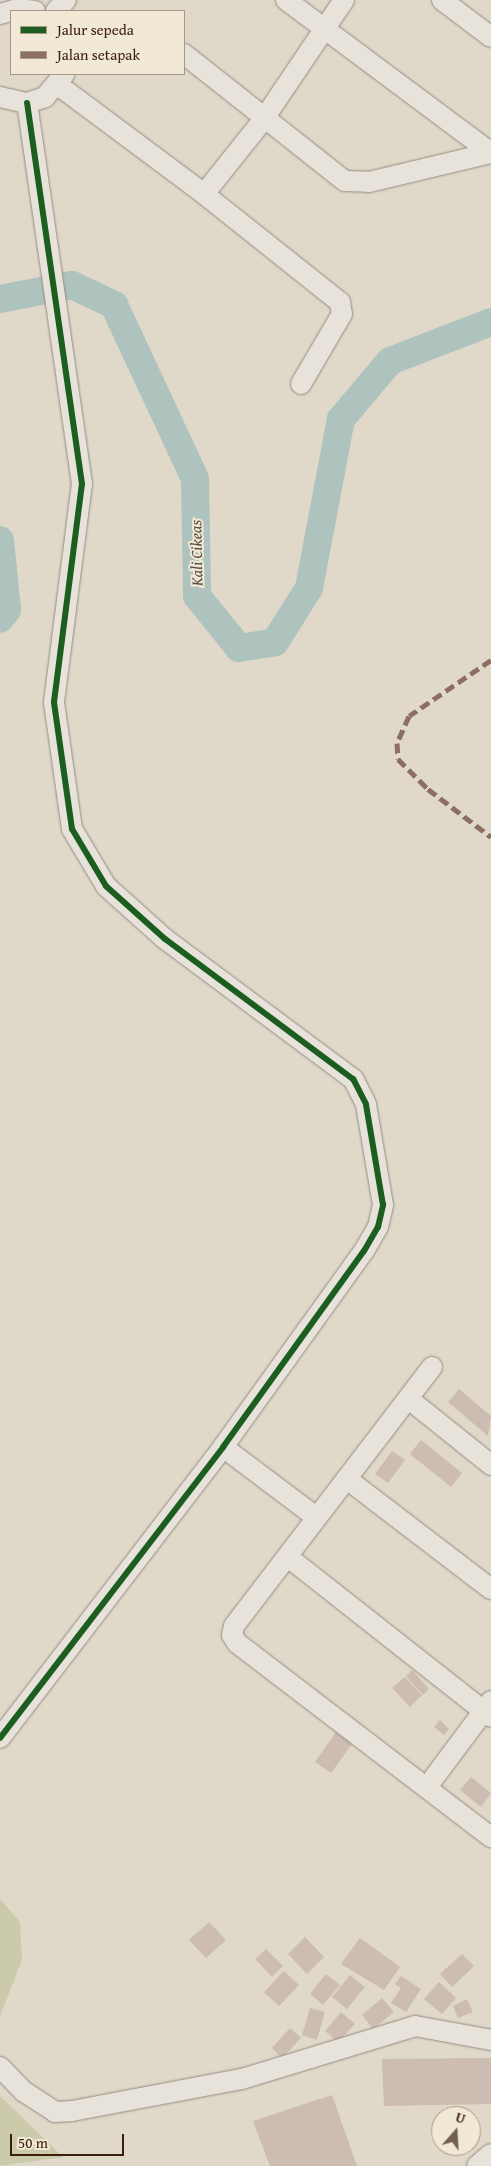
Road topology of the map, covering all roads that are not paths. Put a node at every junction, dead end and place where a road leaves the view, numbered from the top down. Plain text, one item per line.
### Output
1 (66, 0) edge
2 (286, 0) edge
3 (344, 0) edge
4 (442, 0) edge
5 (14, 10) edge
6 (26, 10) edge
7 (57, 10) edge
8 (324, 29) junction
9 (491, 37) edge
10 (185, 55) edge
11 (61, 80) edge
12 (0, 97) edge
13 (28, 103) junction
14 (263, 120) junction
15 (491, 153) edge
16 (204, 194) junction
17 (301, 384) dead end
18 (432, 1367) dead end
19 (410, 1400) junction
20 (223, 1447) junction
21 (491, 1465) edge
22 (347, 1479) junction
23 (316, 1517) junction
24 (288, 1557) junction
25 (491, 1589) edge
26 (488, 1710) edge
27 (0, 1738) edge
28 (427, 1787) junction
29 (491, 1837) edge
30 (491, 2040) edge
31 (0, 2068) edge
32 (491, 2154) edge
33 (477, 2166) edge

1 - 7 street
2 - 8 street
3 - 8 street
4 - 9 street
5 - 6 street
8 - 14 street
8 - 15 street
10 - 14 street
11 - 13 street
11 - 16 street
12 - 13 street
13 - 20 street
14 - 15 street
14 - 16 street
16 - 17 street
18 - 19 street
19 - 21 street
19 - 22 street
20 - 23 street
20 - 27 street
22 - 23 street
22 - 25 street
23 - 24 street
24 - 26 street
24 - 28 street
26 - 28 street
28 - 29 street
30 - 31 street
32 - 33 street

